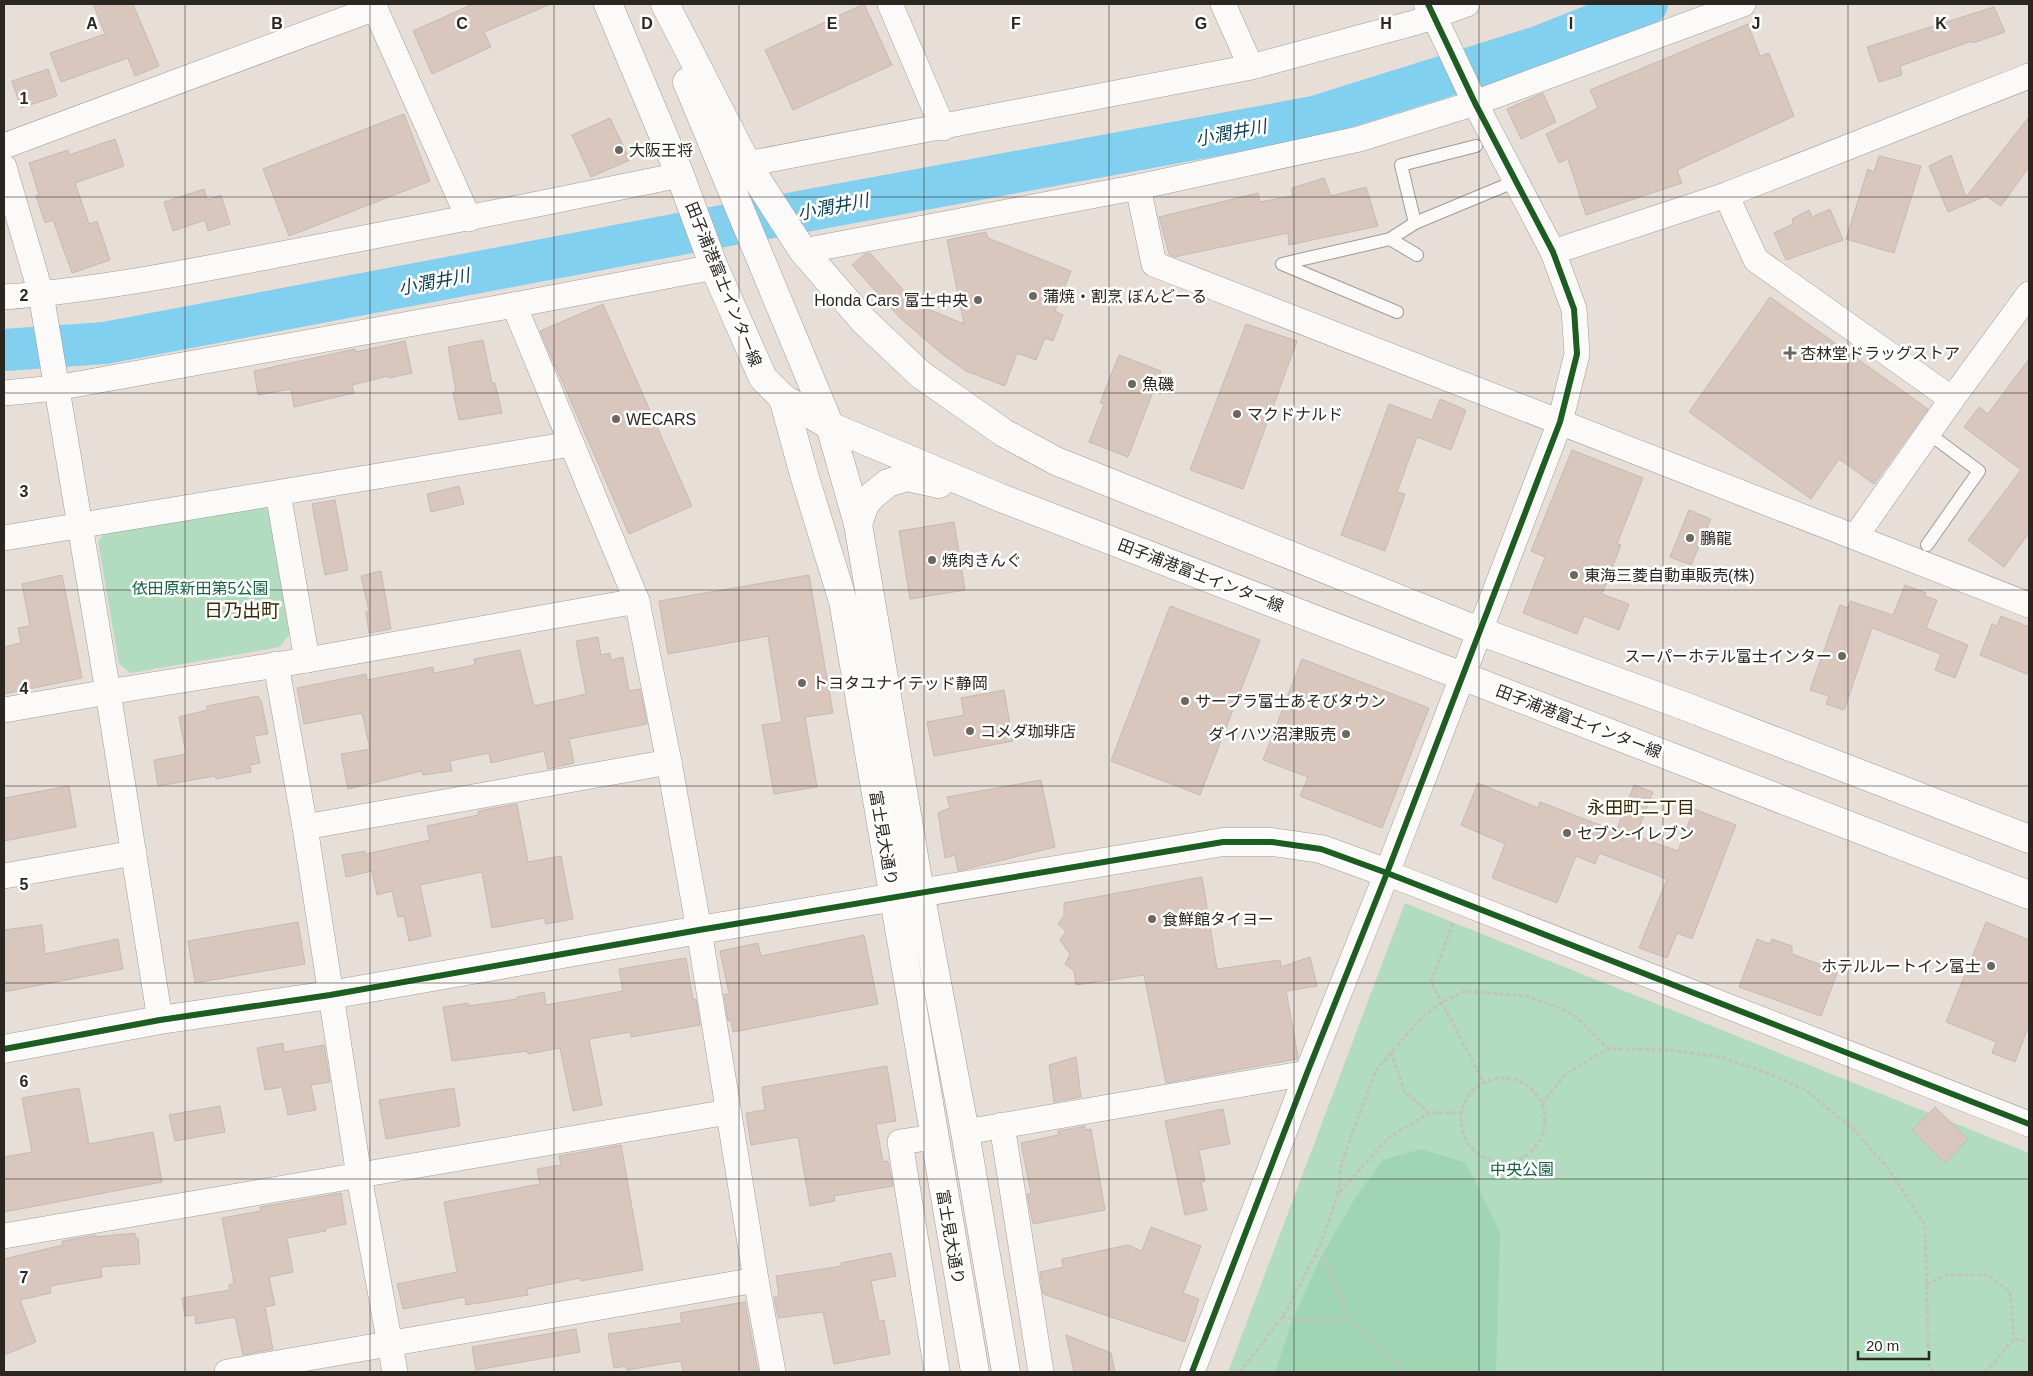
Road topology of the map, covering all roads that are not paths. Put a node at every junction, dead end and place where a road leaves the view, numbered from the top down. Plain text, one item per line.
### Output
1 (608, 4) edge
2 (654, 4) edge
3 (665, 4) edge
4 (890, 4) edge
5 (1223, 4) edge
6 (1467, 4) edge
7 (1743, 4) edge
8 (374, 6) edge
9 (1431, 10) edge
10 (1252, 67) junction
11 (2029, 76) edge
12 (1475, 103) junction
13 (943, 128) junction
14 (4, 146) edge
15 (1476, 146) dead end
16 (747, 164) junction
17 (4, 167) edge
18 (680, 174) junction
19 (1516, 181) junction
20 (1138, 187) junction
21 (1726, 195) junction
22 (469, 219) junction
23 (1415, 223) junction
24 (1390, 239) junction
25 (803, 251) junction
26 (1552, 252) junction
27 (1417, 255) dead end
28 (714, 267) junction
29 (2029, 294) edge
30 (4, 297) edge
31 (42, 302) junction
32 (514, 305) junction
33 (1398, 312) dead end
34 (55, 378) junction
35 (4, 393) edge
36 (783, 398) junction
37 (1952, 399) junction
38 (1560, 422) junction
39 (830, 426) junction
40 (1928, 433) junction
41 (571, 444) junction
42 (278, 493) junction
43 (1001, 498) junction
44 (858, 524) junction
45 (79, 526) junction
46 (1856, 536) junction
47 (4, 538) edge
48 (1928, 545) dead end
49 (637, 602) junction
50 (2029, 605) edge
51 (1479, 631) junction
52 (307, 660) junction
53 (276, 664) junction
54 (1462, 676) junction
55 (108, 692) junction
56 (4, 710) edge
57 (669, 762) junction
58 (305, 827) junction
59 (2029, 839) edge
60 (134, 853) junction
61 (1387, 873) junction
62 (4, 876) edge
63 (907, 894) junction
64 (2029, 895) edge
65 (699, 930) junction
66 (330, 995) junction
67 (160, 1020) junction
68 (4, 1049) edge
69 (1307, 1073) junction
70 (728, 1112) junction
71 (2029, 1124) edge
72 (1002, 1125) junction
73 (965, 1132) junction
74 (934, 1137) junction
75 (359, 1176) junction
76 (4, 1236) edge
77 (756, 1280) junction
78 (390, 1345) junction
79 (227, 1372) edge
80 (395, 1372) edge
81 (773, 1372) edge
82 (938, 1372) edge
83 (975, 1372) edge
84 (1006, 1372) edge
85 (1041, 1372) edge
86 (1192, 1372) edge

1 - 18 street, 田子浦港富士インター線
2 - 39 street, 富士見大通り
3 - 16 street
4 - 13 street
5 - 10 street
6 - 9 street
7 - 12 street
8 - 14 street
8 - 22 street
9 - 10 street
9 - 12 street
10 - 13 street
11 - 21 street
12 - 19 street
12 - 20 street
13 - 16 street
15 - 23 lane
16 - 25 street
17 - 31 street
18 - 22 street
18 - 28 street, 田子浦港富士インター線
19 - 23 lane
19 - 26 street
20 - 25 street
20 - 38 street
21 - 26 street
21 - 37 street
22 - 31 street
23 - 24 lane
24 - 27 lane
24 - 33 lane
25 - 51 street
26 - 38 street
28 - 32 street
28 - 36 street, 田子浦港富士インター線
29 - 37 street
30 - 31 street
31 - 34 street
32 - 34 street
32 - 41 street
34 - 35 street
34 - 45 street
36 - 39 street, 田子浦港富士インター線
36 - 63 street, 富士見大通り
37 - 40 street
38 - 46 street
38 - 51 street
39 - 43 street, 田子浦港富士インター線
39 - 44 street, 富士見大通り
40 - 46 street
40 - 48 lane
41 - 42 street
41 - 49 street
42 - 45 street
42 - 52 street
43 - 44 street
43 - 54 street, 田子浦港富士インター線
44 - 63 street, 富士見大通り
45 - 47 street
45 - 55 street
46 - 50 street
49 - 52 street
49 - 57 street
51 - 54 street
51 - 59 street
52 - 53 street
53 - 55 street
53 - 58 street
54 - 61 street
54 - 64 street, 田子浦港富士インター線
55 - 56 street
55 - 60 street
57 - 58 street
57 - 65 street
58 - 66 street
60 - 62 street
60 - 67 street
61 - 63 street
61 - 69 street
61 - 71 street
63 - 65 street
63 - 73 street, 富士見大通り
63 - 74 street, 富士見大通り
65 - 66 street
65 - 70 street
66 - 67 street
66 - 75 street
67 - 68 street
69 - 72 street
69 - 86 street
70 - 75 street
70 - 77 street
72 - 73 street
72 - 85 street
73 - 84 street, 富士見大通り
74 - 82 street
74 - 83 street, 富士見大通り
75 - 76 street
75 - 78 street
77 - 78 street
77 - 81 street
78 - 79 street
78 - 80 street

